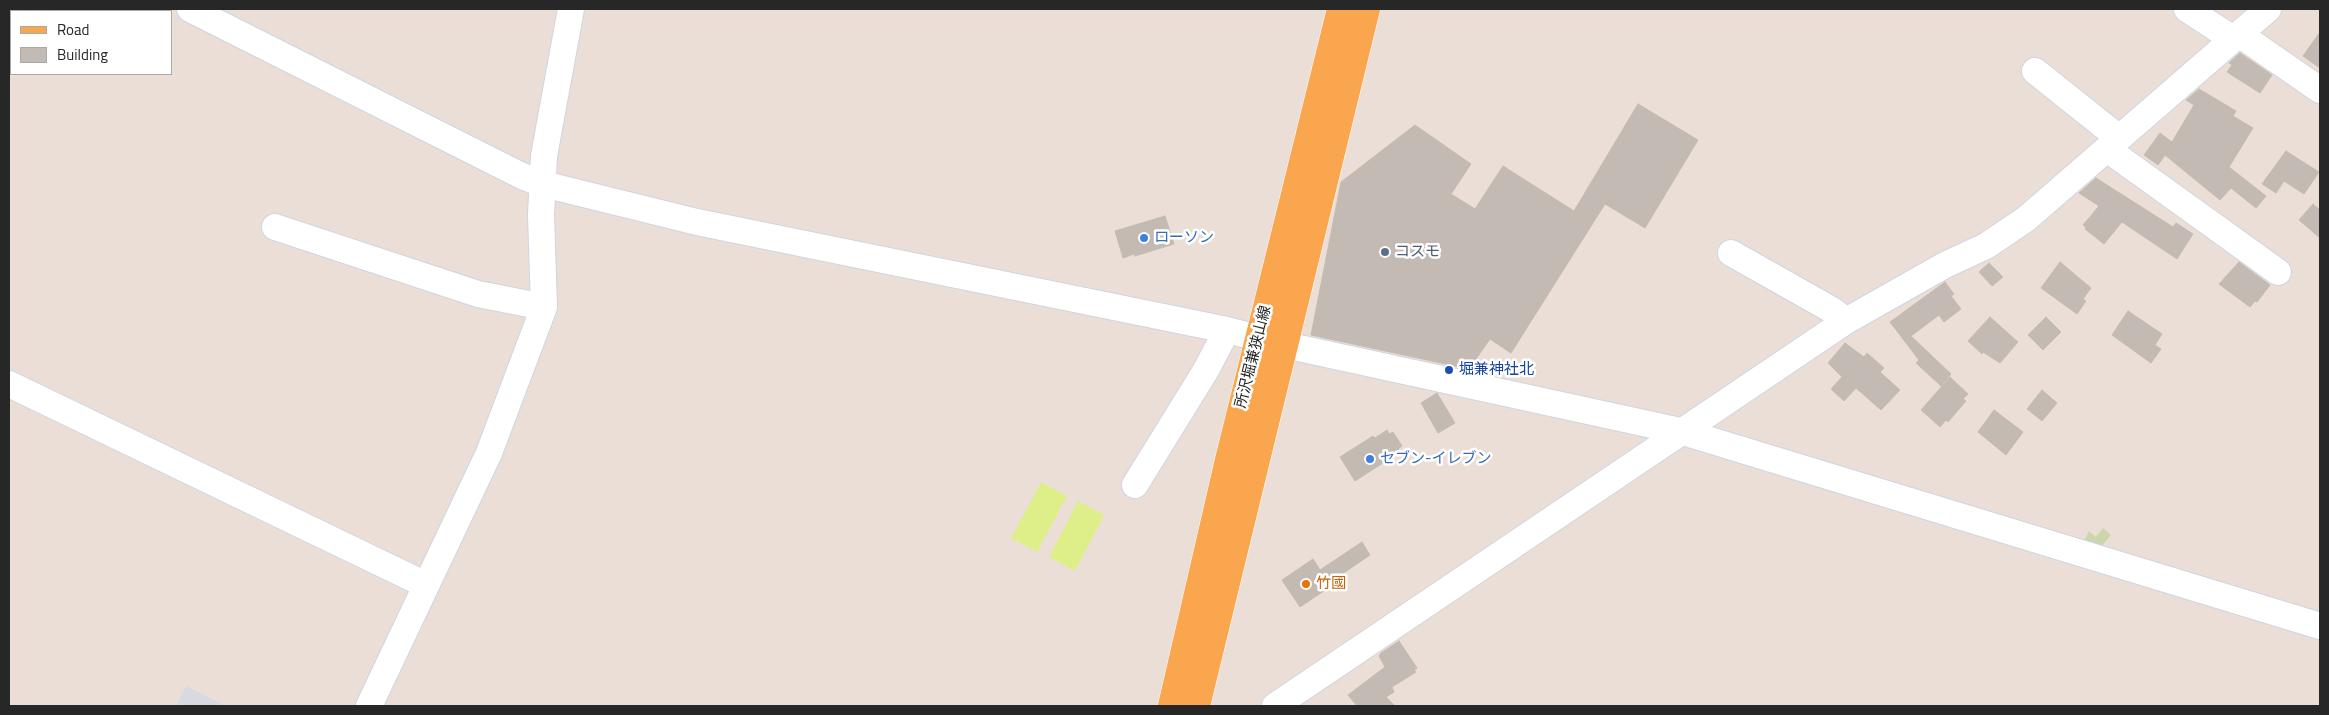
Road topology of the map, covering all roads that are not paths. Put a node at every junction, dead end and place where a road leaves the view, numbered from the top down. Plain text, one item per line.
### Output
1 (190, 9) edge
2 (571, 9) edge
3 (1341, 9) edge
4 (1366, 9) edge
5 (2187, 9) edge
6 (2268, 9) edge
7 (2236, 37) junction
8 (2036, 71) dead end
9 (2320, 90) edge
10 (2113, 144) junction
11 (543, 184) junction
12 (275, 227) dead end
13 (1731, 253) dead end
14 (2278, 272) dead end
15 (544, 307) junction
16 (1846, 321) junction
17 (1227, 330) junction
18 (1259, 338) junction
19 (1285, 345) junction
20 (9, 384) edge
21 (1680, 431) junction
22 (1135, 485) dead end
23 (426, 585) junction
24 (2320, 626) edge
25 (369, 706) edge
26 (1172, 706) edge
27 (1196, 706) edge
28 (1275, 706) edge

1 - 11 street
2 - 11 street
3 - 18 main road, 所沢堀兼狭山線
4 - 19 main road, 所沢堀兼狭山線
5 - 7 street
6 - 7 street
7 - 9 street
7 - 10 street
8 - 10 street
10 - 14 street
10 - 16 street
11 - 15 street
11 - 17 street
12 - 15 street
13 - 16 street
15 - 23 street
16 - 21 street
17 - 18 street
17 - 22 street
18 - 19 street
18 - 26 main road, 所沢堀兼狭山線
19 - 21 street
19 - 27 main road, 所沢堀兼狭山線
20 - 23 street
21 - 24 street
21 - 28 street
23 - 25 street

